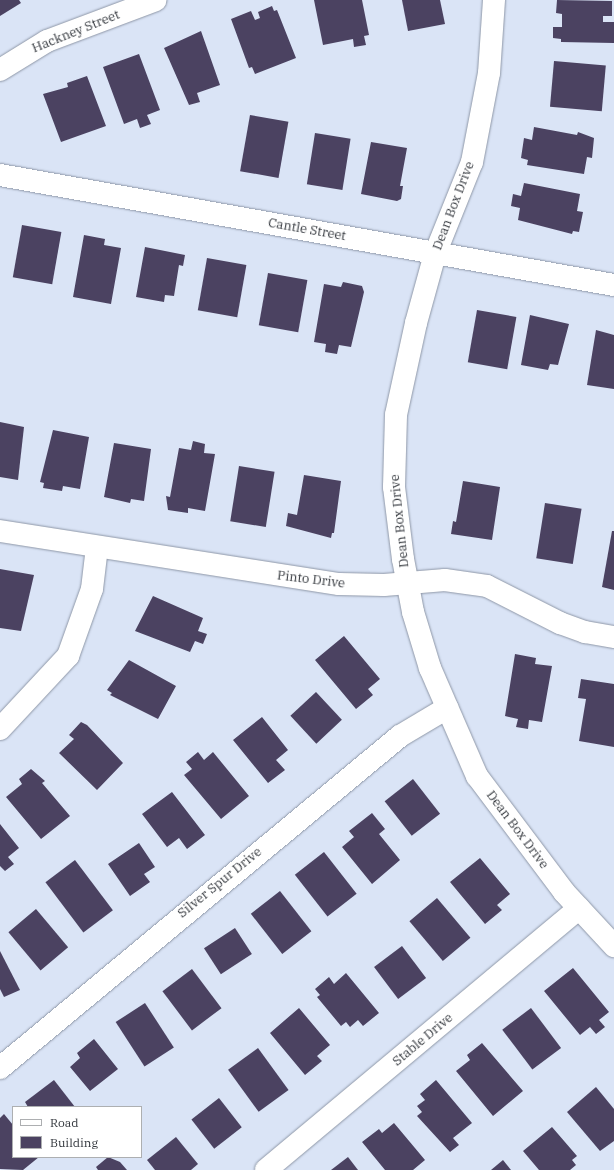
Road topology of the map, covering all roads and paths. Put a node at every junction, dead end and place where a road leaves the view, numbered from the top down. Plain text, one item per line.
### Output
1 (156, 0) edge
2 (494, 0) edge
3 (0, 70) edge
4 (0, 175) edge
5 (436, 254) junction
6 (613, 281) edge
7 (0, 531) edge
8 (98, 547) junction
9 (407, 582) junction
10 (614, 638) edge
11 (447, 708) junction
12 (0, 729) edge
13 (579, 908) junction
14 (614, 946) edge
15 (0, 1068) edge
16 (266, 1170) edge

1 - 3 street, Hackney Street
2 - 5 street, Dean Box Drive
4 - 5 street, Cantle Street
5 - 6 street, Cantle Street
5 - 9 street, Dean Box Drive
7 - 8 street, Pinto Drive
8 - 9 street, Pinto Drive
8 - 12 street
9 - 10 street, Pinto Drive
9 - 11 street, Dean Box Drive
11 - 13 street, Dean Box Drive
11 - 15 street, Silver Spur Drive
13 - 14 street, Dean Box Drive
13 - 16 street, Stable Drive

